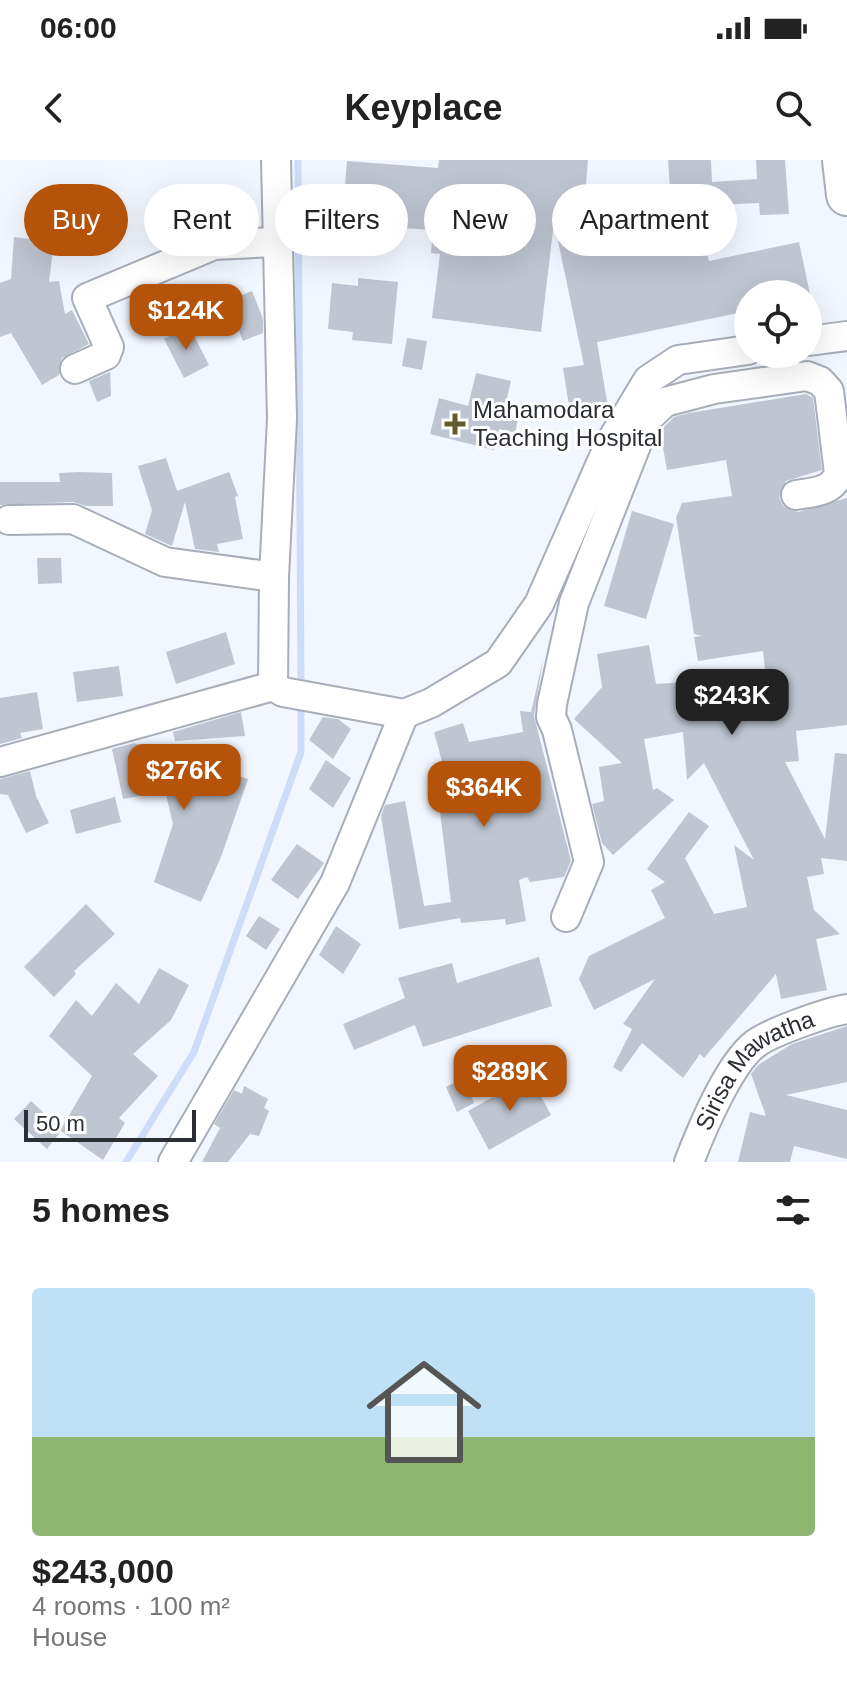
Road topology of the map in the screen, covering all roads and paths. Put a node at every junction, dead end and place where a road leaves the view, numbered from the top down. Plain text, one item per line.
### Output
1 (276, 160) edge
2 (843, 160) edge
3 (276, 184) edge
4 (847, 195) edge
5 (275, 242) edge
6 (276, 256) edge
7 (847, 336) edge
8 (822, 339) edge
9 (734, 352) edge
10 (714, 355) junction
11 (75, 369) dead end
12 (714, 389) junction
13 (796, 495) dead end
14 (9, 520) dead end
15 (274, 577) junction
16 (278, 689) junction
17 (404, 714) junction
18 (0, 762) edge
19 (566, 917) dead end
20 (847, 1009) edge
21 (173, 1162) edge
22 (689, 1162) edge

1 - 3 street
2 - 4 highway
5 - 11 street
6 - 15 street
7 - 8 street
9 - 10 street
10 - 12 street
10 - 17 street
12 - 13 street
12 - 19 street
14 - 15 street
15 - 16 street
16 - 17 street
16 - 18 street
17 - 21 street
20 - 22 street, Sirisa Mawatha

